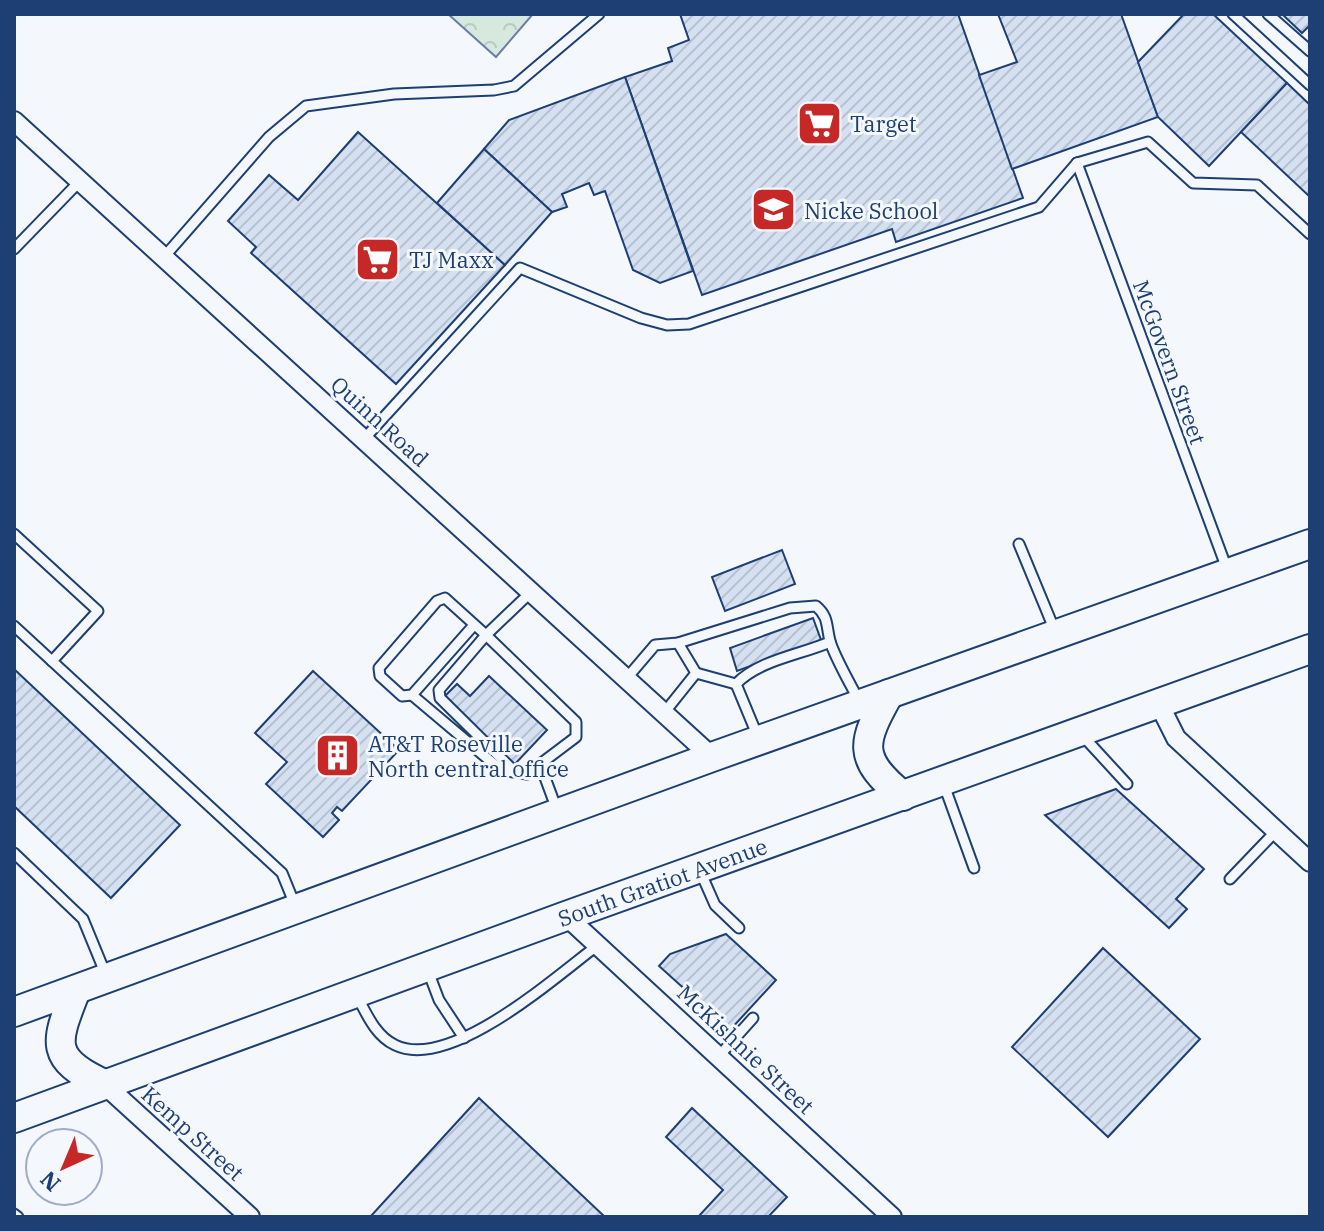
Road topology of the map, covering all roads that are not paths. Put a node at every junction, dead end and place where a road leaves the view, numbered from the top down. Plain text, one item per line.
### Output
1 (599, 14) edge
2 (1233, 14) edge
3 (1268, 14) edge
4 (1310, 51) edge
5 (1310, 85) edge
6 (14, 121) edge
7 (1077, 163) junction
8 (80, 181) junction
9 (1310, 234) edge
10 (14, 249) edge
11 (164, 257) junction
12 (364, 439) junction
13 (14, 534) edge
14 (1019, 544) dead end
15 (1310, 544) edge
16 (1228, 573) junction
17 (531, 592) junction
18 (474, 625) junction
19 (14, 626) edge
20 (486, 635) junction
21 (1056, 635) junction
22 (830, 642) junction
23 (678, 643) junction
24 (1310, 649) edge
25 (52, 661) junction
26 (696, 673) junction
27 (626, 679) junction
28 (736, 684) junction
29 (889, 694) junction
30 (412, 695) junction
31 (860, 704) junction
32 (1159, 704) junction
33 (664, 714) junction
34 (1080, 732) junction
35 (760, 740) junction
36 (712, 757) junction
37 (540, 764) junction
38 (515, 772) junction
39 (943, 781) junction
40 (1127, 784) dead end
41 (903, 796) junction
42 (558, 813) junction
43 (1276, 831) junction
44 (14, 853) edge
45 (1310, 862) edge
46 (699, 868) junction
47 (974, 868) dead end
48 (1230, 879) dead end
49 (297, 908) junction
50 (566, 916) junction
51 (739, 928) dead end
52 (598, 945) junction
53 (426, 967) junction
54 (107, 978) junction
55 (76, 990) junction
56 (355, 993) junction
57 (14, 1012) edge
58 (753, 1018) dead end
59 (464, 1038) junction
60 (719, 1056) junction
61 (104, 1084) junction
62 (14, 1118) edge
63 (250, 1217) edge
64 (892, 1217) edge

1 - 11 lane
2 - 5 lane
3 - 4 lane
6 - 8 street, Quinn Road
7 - 9 lane
7 - 12 lane
7 - 16 lane, McGovern Street
8 - 10 lane
8 - 11 street, Quinn Road
11 - 12 street, Quinn Road
12 - 17 street, Quinn Road
13 - 25 lane
14 - 21 lane
15 - 16 main road
16 - 21 main road
17 - 20 lane
17 - 27 street, Quinn Road
18 - 20 lane
18 - 30 lane
18 - 30 lane
19 - 25 lane
20 - 37 lane
20 - 38 lane
21 - 29 main road
22 - 23 lane
22 - 28 lane
22 - 31 lane
23 - 26 lane
23 - 27 lane
24 - 32 main road, South Gratiot Avenue
25 - 49 lane
26 - 28 lane
26 - 33 lane
27 - 33 street, Quinn Road
28 - 35 lane
29 - 31 main road
29 - 41 main road
30 - 38 lane
31 - 35 main road
32 - 34 main road, South Gratiot Avenue
32 - 43 street
33 - 36 street, Quinn Road
34 - 39 main road, South Gratiot Avenue
34 - 40 lane
35 - 36 main road
36 - 42 main road
37 - 38 lane
37 - 42 lane
39 - 41 main road, South Gratiot Avenue
39 - 47 lane
41 - 46 main road, South Gratiot Avenue
42 - 49 main road
43 - 45 street
43 - 48 lane
44 - 54 lane
46 - 50 main road, South Gratiot Avenue
46 - 51 lane
49 - 54 main road
50 - 52 street, McKishnie Street
50 - 53 main road, South Gratiot Avenue
52 - 59 lane
52 - 60 street, McKishnie Street
53 - 56 main road, South Gratiot Avenue
53 - 59 lane
54 - 55 main road
55 - 57 main road
55 - 61 main road
56 - 59 lane
56 - 61 main road, South Gratiot Avenue
58 - 60 lane
60 - 64 street, McKishnie Street
61 - 62 main road, South Gratiot Avenue
61 - 63 street, Kemp Street

